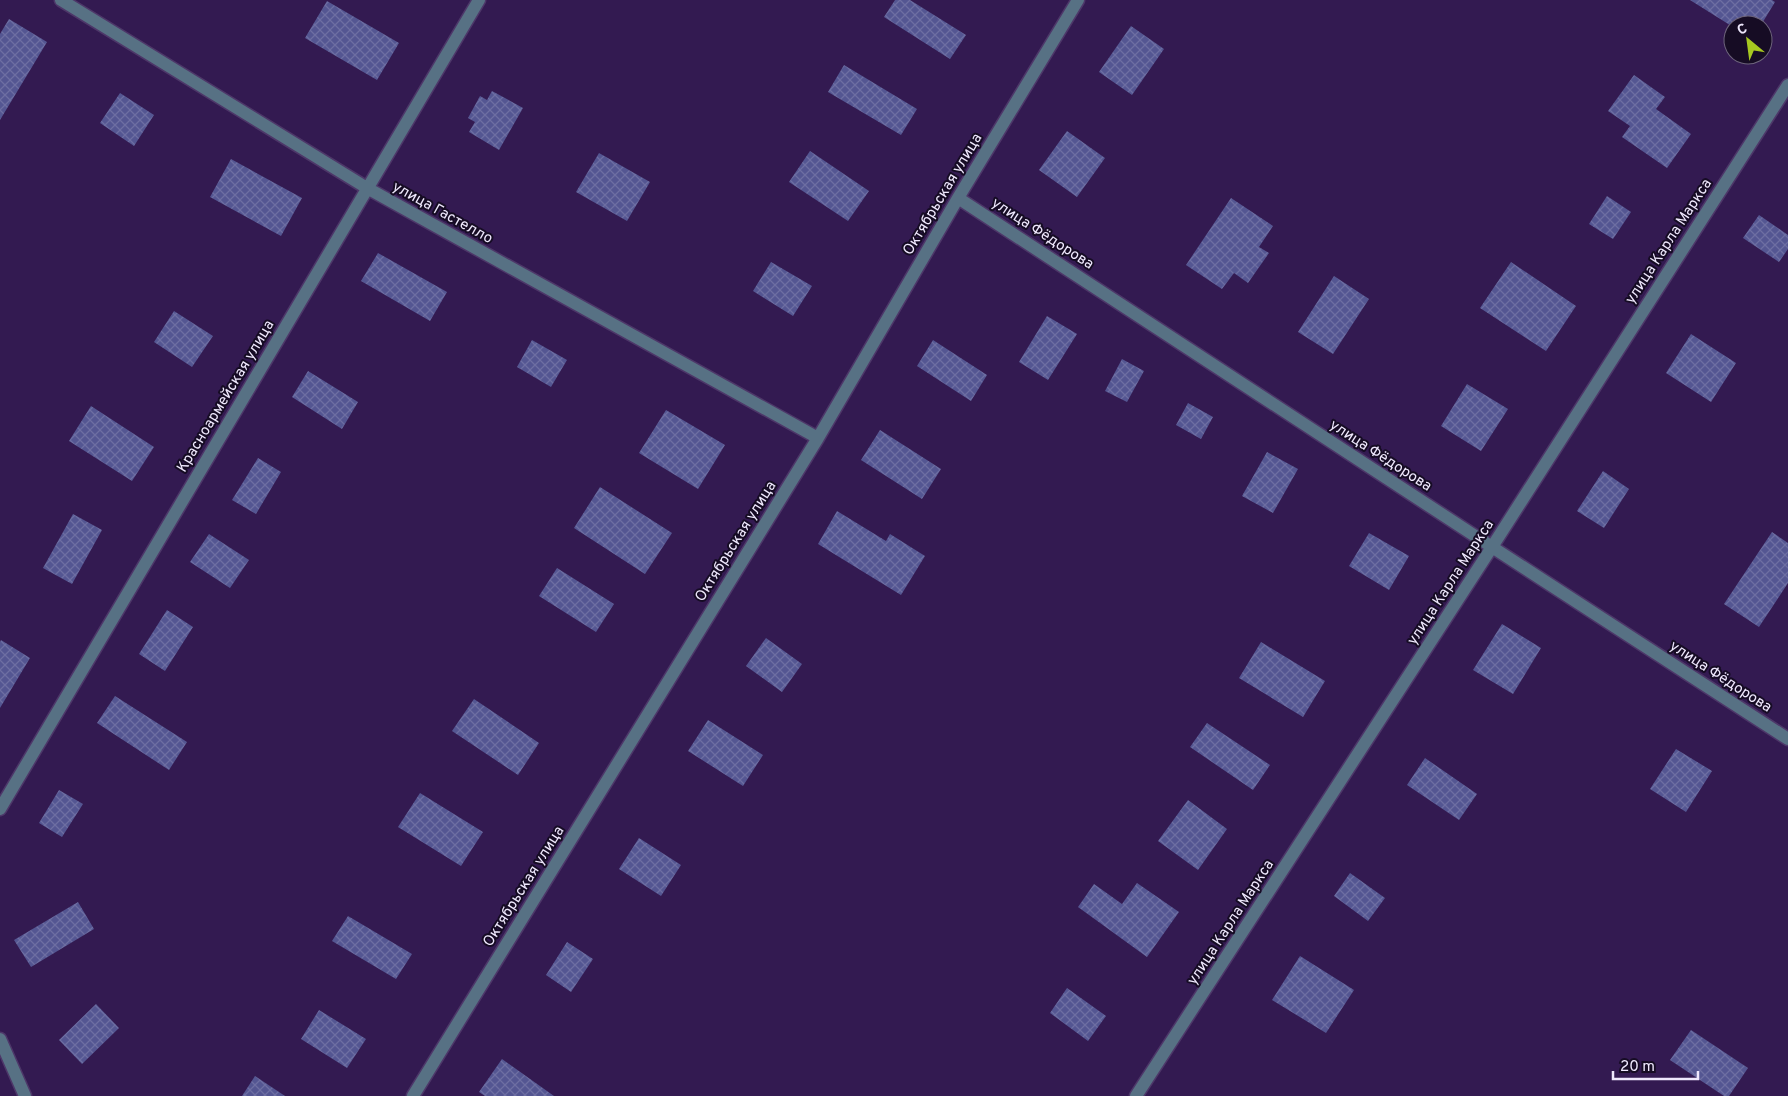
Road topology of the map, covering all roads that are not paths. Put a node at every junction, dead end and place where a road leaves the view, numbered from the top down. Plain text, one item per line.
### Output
1 (61, 0) edge
2 (479, 0) edge
3 (1078, 0) edge
4 (1788, 85) edge
5 (367, 188) junction
6 (958, 198) junction
7 (818, 438) junction
8 (1492, 547) junction
9 (1788, 739) edge
10 (0, 809) edge
11 (0, 1039) edge
12 (25, 1096) edge
13 (413, 1096) edge
14 (1136, 1096) edge

1 - 5 street, улица Гастелло
2 - 5 street, Красноармейская улица
3 - 6 street, Октябрьская улица
4 - 8 street, улица Карла Маркса
5 - 7 street, улица Гастелло
5 - 10 street, Красноармейская улица
6 - 7 street, Октябрьская улица
6 - 8 street, улица Фёдорова
7 - 13 street, Октябрьская улица
8 - 9 street, улица Фёдорова
8 - 14 street, улица Карла Маркса
11 - 12 street

